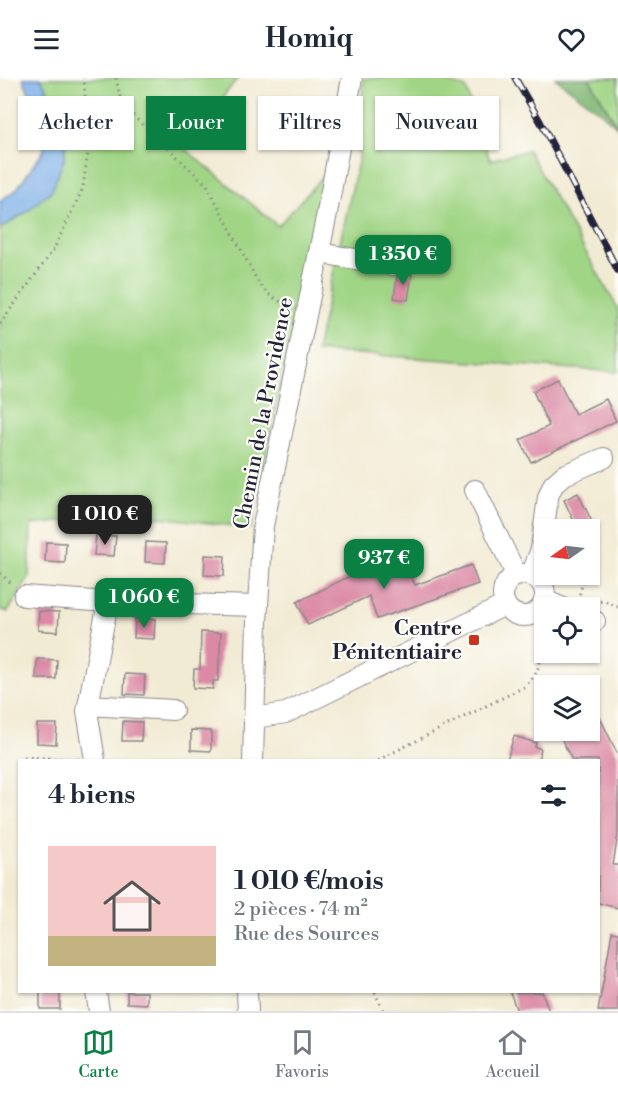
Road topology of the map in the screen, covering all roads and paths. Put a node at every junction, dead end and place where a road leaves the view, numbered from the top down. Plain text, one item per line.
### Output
1 (84, 78) edge
2 (116, 78) edge
3 (352, 78) edge
4 (319, 253) junction
5 (392, 265) dead end
6 (305, 318) junction
7 (0, 324) edge
8 (604, 458) dead end
9 (475, 490) dead end
10 (524, 576) junction
11 (24, 596) dead end
12 (541, 597) edge
13 (108, 602) junction
14 (505, 605) junction
15 (258, 606) junction
16 (534, 610) edge
17 (540, 663) edge
18 (88, 705) junction
19 (173, 710) dead end
20 (254, 718) junction
21 (24, 757) dead end
22 (71, 759) edge
23 (95, 759) edge
24 (253, 759) edge
25 (380, 759) edge
26 (96, 993) edge
27 (247, 993) edge
28 (375, 993) edge
29 (99, 1011) edge
30 (248, 1011) edge
31 (382, 1011) edge

1 - 7 path
2 - 6 path
3 - 4 street, Chemin de la Providence
4 - 5 street
4 - 6 street, Chemin de la Providence
6 - 15 street, Chemin de la Providence
8 - 10 street
9 - 10 street
10 - 12 street
10 - 14 street
11 - 13 street
13 - 15 street
13 - 18 street
14 - 16 street
14 - 20 street
15 - 20 street, Chemin de la Providence
17 - 25 path
18 - 19 street
18 - 23 street
20 - 24 street, Chemin de la Providence
21 - 22 path
26 - 29 street
27 - 30 street
28 - 31 path

